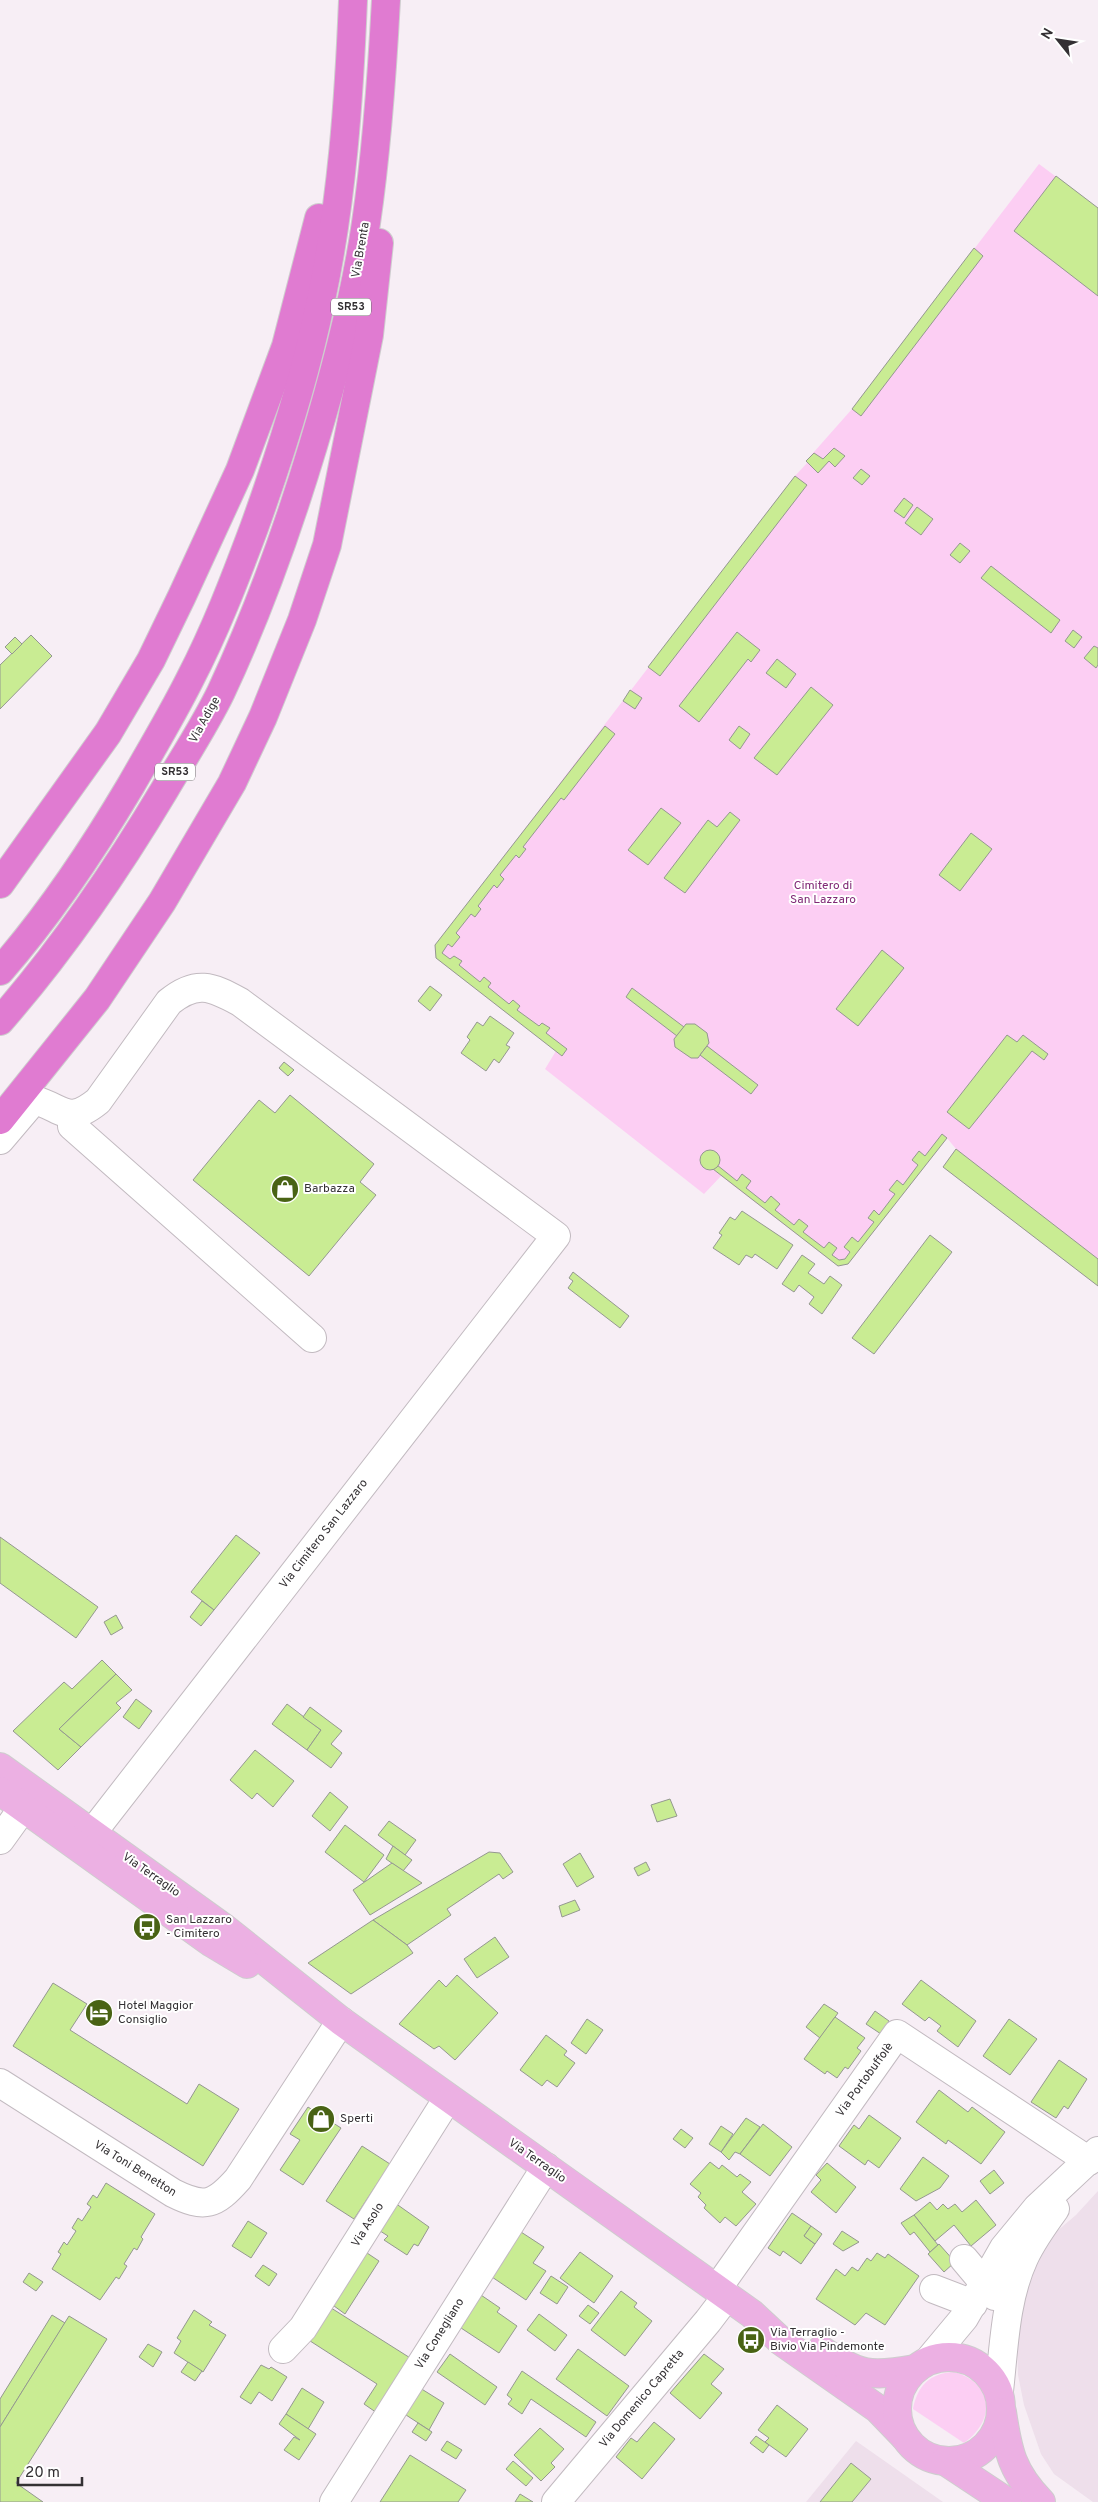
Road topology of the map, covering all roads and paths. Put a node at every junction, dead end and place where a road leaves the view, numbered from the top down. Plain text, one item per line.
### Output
1 (353, 0) edge
2 (386, 0) edge
3 (346, 114) junction
4 (380, 114) junction
5 (298, 494) joint
6 (0, 884) edge
7 (0, 971) edge
8 (0, 1021) edge
9 (73, 1114) junction
10 (0, 1120) edge
11 (0, 1140) edge
12 (312, 1338) dead end
13 (0, 1767) edge
14 (0, 1791) edge
15 (23, 1808) junction
16 (92, 1833) junction
17 (0, 1840) edge
18 (331, 2014) junction
19 (0, 2083) edge
20 (448, 2098) junction
21 (1095, 2163) edge
22 (546, 2168) junction
23 (964, 2259) dead end
24 (934, 2288) dead end
25 (722, 2292) junction
26 (978, 2294) junction
27 (1009, 2313) junction
28 (752, 2314) junction
29 (283, 2348) dead end
30 (922, 2364) junction
31 (1000, 2400) junction
32 (904, 2436) junction
33 (945, 2461) junction
34 (334, 2502) edge
35 (556, 2502) edge
36 (1007, 2502) edge
37 (1041, 2502) edge

1 - 3 highway, SR53
2 - 4 highway, Via Brenta / SR53
3 - 6 highway
3 - 7 highway, SR53
4 - 5 highway, Via Brenta / SR53
4 - 10 highway
5 - 8 highway, Via Adige / SR53
9 - 11 street
9 - 12 street
9 - 16 street, Via Cimitero San Lazzaro
13 - 16 main road, Via Terraglio
14 - 15 main road, Via Terraglio
15 - 17 street
15 - 18 main road, Via Terraglio
16 - 18 main road, Via Terraglio
18 - 19 street, Via Toni Benetton
18 - 20 main road, Via Terraglio
20 - 22 main road, Via Terraglio
20 - 29 street, Via Asolo
21 - 25 street, Via Portobuffolè
21 - 26 street
21 - 27 street
22 - 25 main road, Via Terraglio
22 - 34 street, Via Conegliano
23 - 26 street
24 - 26 street
25 - 28 main road, Via Terraglio
25 - 35 street, Via Domenico Capretta
26 - 27 street
26 - 30 street
27 - 31 street
28 - 30 main road, Via Terraglio
28 - 32 main road, Via Terraglio
30 - 31 main road
30 - 32 main road
31 - 33 main road
31 - 37 main road
32 - 33 main road
33 - 36 main road

